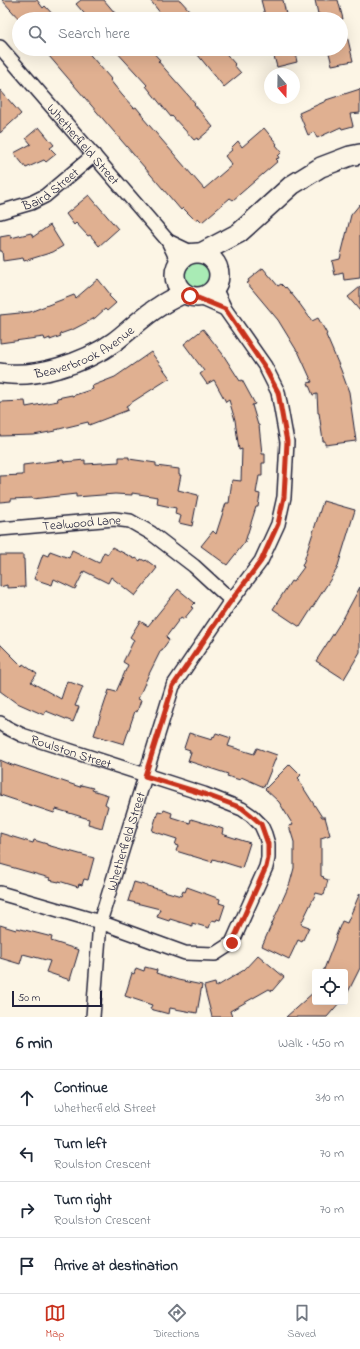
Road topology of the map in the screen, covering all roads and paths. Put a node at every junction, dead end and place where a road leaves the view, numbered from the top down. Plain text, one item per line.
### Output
1 (0, 47) edge
2 (360, 154) edge
3 (94, 155) junction
4 (0, 212) edge
5 (239, 233) junction
6 (188, 273) junction
7 (217, 280) junction
8 (225, 309) junction
9 (0, 373) edge
10 (0, 529) edge
11 (232, 600) junction
12 (0, 723) edge
13 (145, 776) junction
14 (0, 893) edge
15 (100, 922) junction
16 (93, 1017) edge

1 - 3 street, Whetherfield Street
2 - 5 street
3 - 4 street, Baird Street
3 - 6 street, Whetherfield Street
5 - 6 street
5 - 7 street
6 - 7 street
6 - 7 street
6 - 8 street, Whetherfield Street
6 - 9 street, Beaverbrook Avenue
7 - 8 street, Whetherfield Street
8 - 11 street, Whetherfield Street
10 - 11 street, Tealwood Lane
11 - 13 street, Whetherfield Street
12 - 13 street, Roulston Street
13 - 15 street, Whetherfield Street
13 - 15 street, Roulston Street
14 - 15 street, Roulston Street
15 - 16 street, Whetherfield Street

